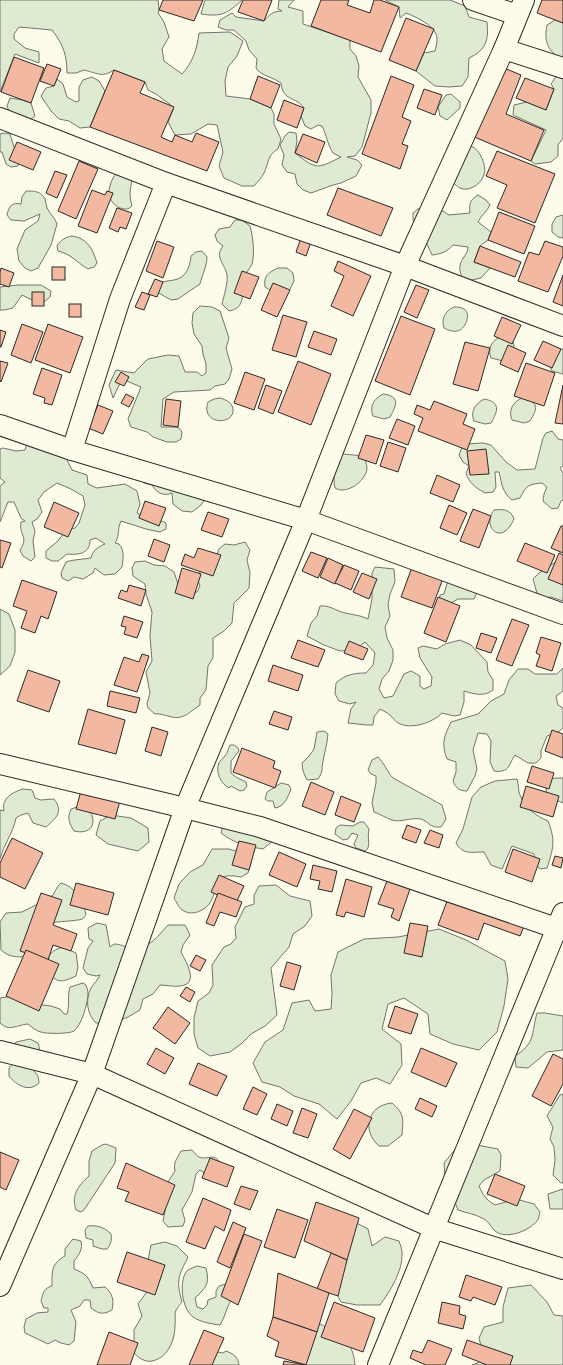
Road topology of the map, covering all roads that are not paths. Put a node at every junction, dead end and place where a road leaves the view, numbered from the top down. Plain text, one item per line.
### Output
1 (472, 0) edge
2 (520, 8) edge
3 (504, 49) junction
4 (563, 68) edge
5 (0, 118) edge
6 (166, 182) junction
7 (405, 266) junction
8 (563, 326) edge
9 (0, 425) edge
10 (72, 450) junction
11 (306, 520) junction
12 (563, 614) edge
13 (0, 764) edge
14 (185, 808) junction
15 (560, 921) edge
16 (0, 1051) edge
17 (92, 1074) junction
18 (433, 1228) junction
19 (563, 1269) edge
20 (0, 1286) edge
21 (378, 1365) edge

1 - 2 street
2 - 3 street
3 - 4 street
3 - 7 street
5 - 6 street
6 - 7 street
6 - 10 street
7 - 8 street
7 - 11 street
9 - 10 street
10 - 11 street
11 - 12 street
11 - 14 street
13 - 14 street
14 - 15 street
14 - 17 street
15 - 18 street
16 - 17 street
17 - 18 street
17 - 20 street
18 - 19 street
18 - 21 street

